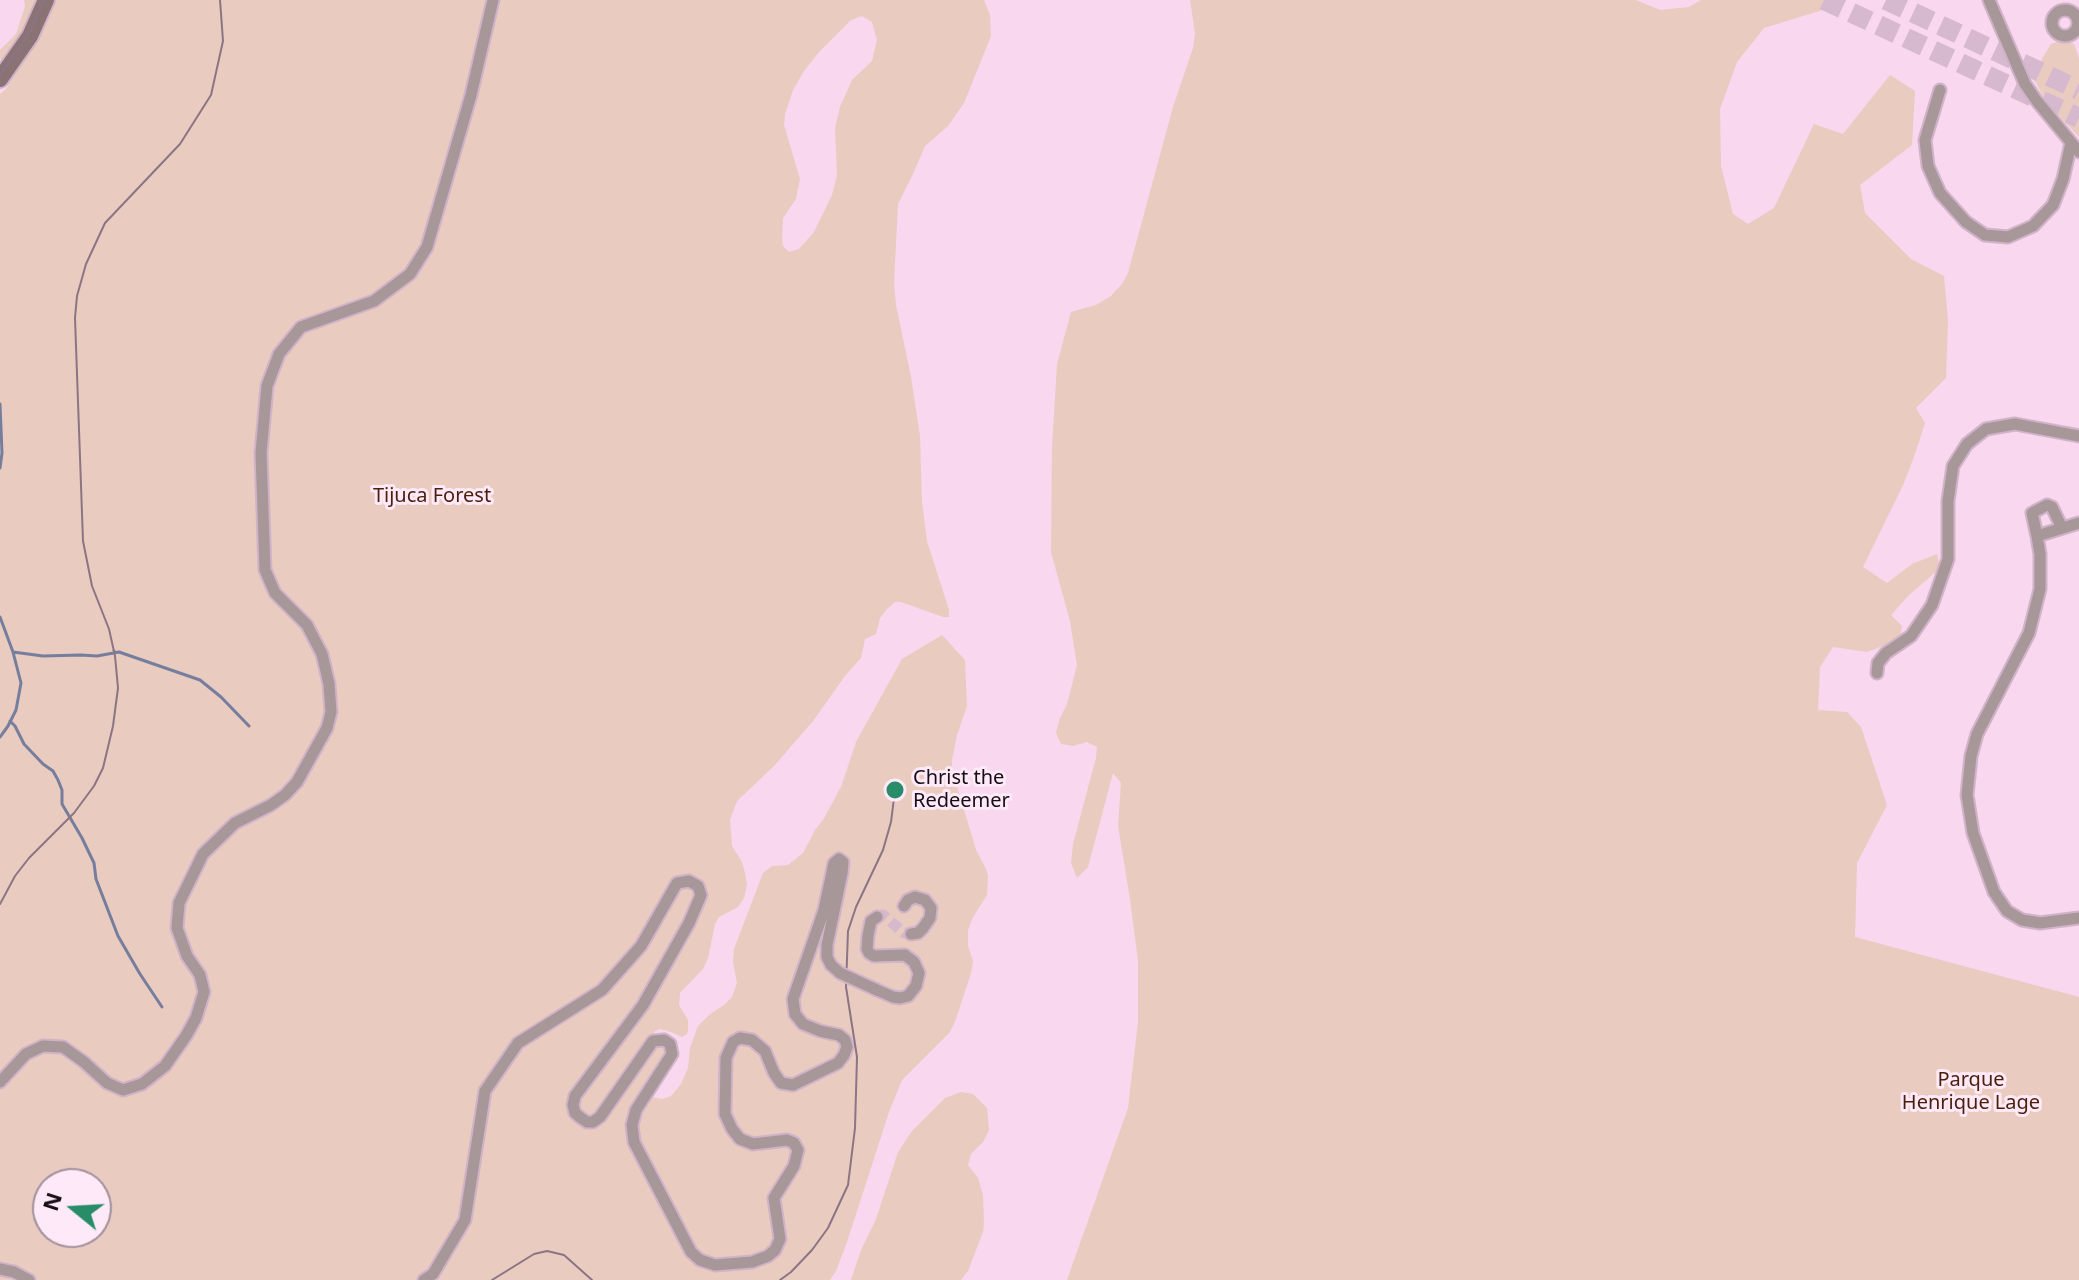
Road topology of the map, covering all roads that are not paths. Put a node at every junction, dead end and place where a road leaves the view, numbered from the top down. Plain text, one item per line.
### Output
1 (46, 0) edge
2 (493, 0) edge
3 (1989, 0) edge
4 (0, 79) edge
5 (1940, 90) dead end
6 (2075, 148) edge
7 (2079, 436) edge
8 (2079, 523) edge
9 (2062, 528) junction
10 (2037, 536) junction
11 (1877, 673) dead end
12 (904, 906) dead end
13 (877, 917) dead end
14 (2079, 918) edge
15 (911, 934) dead end
16 (0, 1082) edge
17 (0, 1269) edge
18 (29, 1280) edge
19 (424, 1280) edge

1 - 4 street
2 - 16 street
3 - 6 street
5 - 6 street
7 - 11 street
8 - 9 street
9 - 10 street
9 - 10 street
10 - 14 street
12 - 15 street
13 - 19 street, bridge
17 - 18 street

